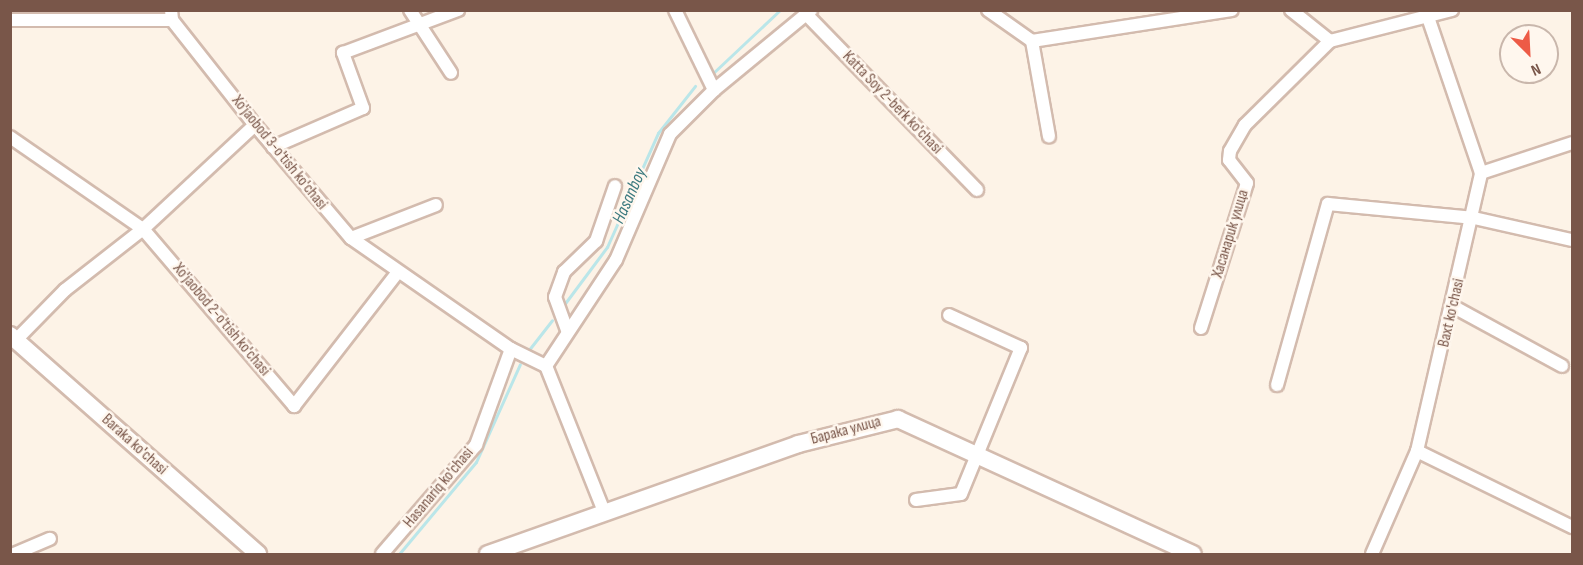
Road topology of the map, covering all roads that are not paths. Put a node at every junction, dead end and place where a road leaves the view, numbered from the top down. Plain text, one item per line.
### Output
1 (410, 10) edge
2 (458, 10) edge
3 (675, 10) edge
4 (988, 10) edge
5 (1232, 10) edge
6 (1291, 10) edge
7 (1452, 10) edge
8 (809, 13) edge
9 (172, 15) edge
10 (1428, 18) junction
11 (10, 20) edge
12 (416, 26) junction
13 (1032, 41) junction
14 (1330, 41) junction
15 (451, 73) dead end
16 (714, 90) junction
17 (255, 125) junction
18 (1049, 136) dead end
19 (10, 137) edge
20 (1572, 143) edge
21 (273, 147) junction
22 (1481, 173) junction
23 (615, 186) dead end
24 (977, 190) dead end
25 (436, 205) dead end
26 (1474, 218) junction
27 (143, 229) junction
28 (351, 238) junction
29 (1572, 240) edge
30 (398, 272) junction
31 (1454, 307) junction
32 (949, 315) dead end
33 (1202, 328) dead end
34 (567, 330) junction
35 (13, 337) edge
36 (511, 349) junction
37 (546, 366) junction
38 (1562, 366) dead end
39 (1277, 386) dead end
40 (1417, 451) junction
41 (976, 453) junction
42 (916, 500) dead end
43 (605, 514) junction
44 (1572, 527) edge
45 (50, 539) dead end
46 (14, 555) edge
47 (258, 555) edge
48 (382, 555) edge
49 (488, 555) edge
50 (1193, 555) edge
51 (1372, 555) edge

1 - 12 street
2 - 12 street
3 - 16 street
4 - 13 street
5 - 13 street
6 - 14 street
7 - 10 street
8 - 16 street
8 - 24 street, Katta Soy 2-berk ko'chasi
9 - 11 street, Xo'jaobod 3-o'tish ko'chasi
9 - 17 street, Xo'jaobod 3-o'tish ko'chasi
10 - 14 street
10 - 22 street, Baxt ko'chasi
12 - 15 street
12 - 21 street
13 - 18 street
14 - 33 street, Хасанарик улица
16 - 34 street
17 - 21 street, Xo'jaobod 3-o'tish ko'chasi
17 - 27 street
19 - 27 street, Xo'jaobod 2-o'tish ko'chasi
20 - 22 street
21 - 28 street, Xo'jaobod 3-o'tish ko'chasi
22 - 26 street, Baxt ko'chasi
23 - 34 street
25 - 28 street
26 - 29 street
26 - 31 street, Baxt ko'chasi
26 - 39 street
27 - 30 street, Xo'jaobod 2-o'tish ko'chasi
27 - 35 street
28 - 30 street, Xo'jaobod 3-o'tish ko'chasi
30 - 36 street
31 - 38 street
31 - 40 street, Baxt ko'chasi
32 - 41 street
34 - 37 street
35 - 47 main road, Baraka ko'chasi
36 - 37 street
36 - 48 street, Hasanariq ko'chasi
37 - 43 street
40 - 44 street
40 - 51 street, Baxt ko'chasi
41 - 42 street
41 - 43 main road, Барака улица
41 - 50 main road, Барака улица
43 - 49 main road, Барака улица
45 - 46 street

